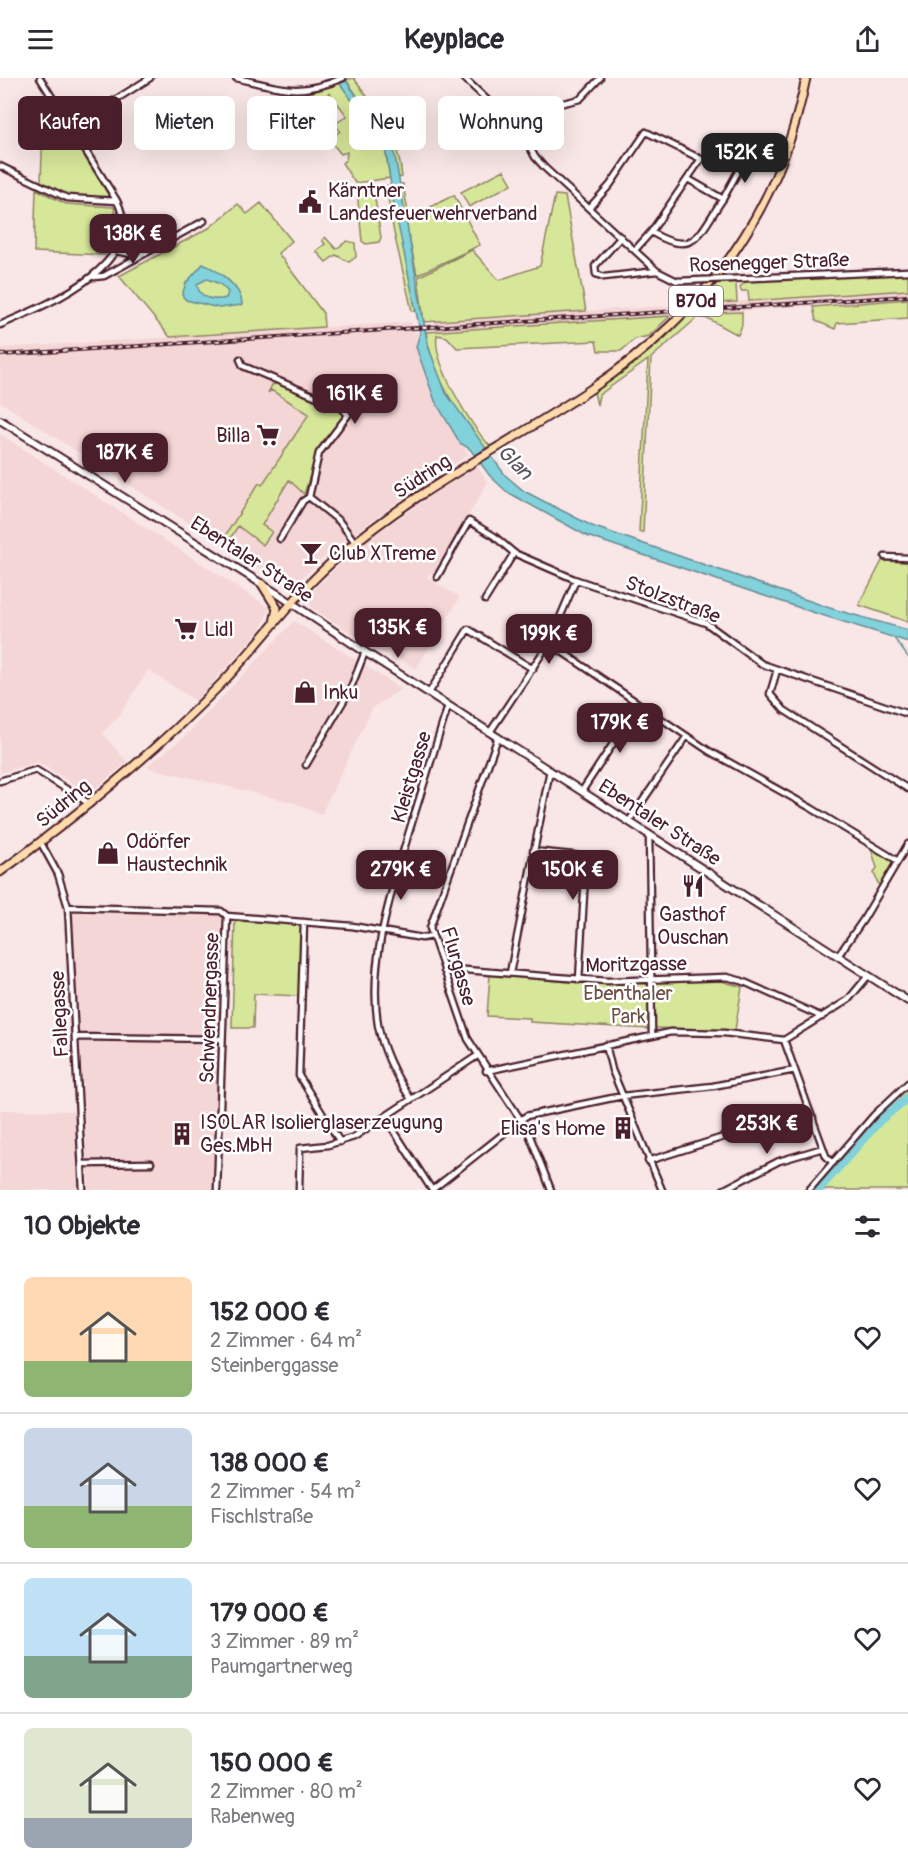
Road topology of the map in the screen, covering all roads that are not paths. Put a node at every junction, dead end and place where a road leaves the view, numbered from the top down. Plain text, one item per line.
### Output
1 (40, 78) edge
2 (150, 78) edge
3 (236, 78) edge
4 (343, 78) edge
5 (464, 78) edge
6 (600, 78) edge
7 (806, 78) edge
8 (52, 96) edge
9 (121, 96) edge
10 (483, 96) edge
11 (564, 103) edge
12 (86, 150) edge
13 (531, 150) edge
14 (746, 157) dead end
15 (0, 166) edge
16 (688, 179) junction
17 (723, 199) junction
18 (117, 201) junction
19 (589, 208) junction
20 (204, 221) dead end
21 (651, 232) junction
22 (621, 237) junction
23 (635, 250) junction
24 (116, 251) junction
25 (151, 251) junction
26 (657, 271) junction
27 (908, 271) edge
28 (91, 278) junction
29 (0, 325) edge
30 (240, 359) dead end
31 (0, 420) edge
32 (309, 497) junction
33 (280, 539) dead end
34 (355, 542) junction
35 (514, 553) junction
36 (885, 557) dead end
37 (908, 558) edge
38 (436, 577) dead end
39 (576, 580) junction
40 (262, 584) junction
41 (485, 600) dead end
42 (293, 604) junction
43 (272, 628) junction
44 (549, 643) junction
45 (365, 652) junction
46 (533, 669) junction
47 (777, 670) junction
48 (429, 693) junction
49 (639, 704) junction
50 (448, 706) junction
51 (908, 714) edge
52 (490, 732) junction
53 (687, 736) junction
54 (498, 737) junction
55 (306, 765) dead end
56 (550, 770) junction
57 (0, 781) edge
58 (908, 789) edge
59 (582, 791) junction
60 (90, 804) junction
61 (629, 821) junction
62 (649, 834) junction
63 (41, 843) junction
64 (908, 844) edge
65 (533, 851) junction
66 (898, 861) junction
67 (0, 872) edge
68 (68, 907) junction
69 (227, 915) junction
70 (304, 922) junction
71 (382, 931) junction
72 (432, 936) junction
73 (838, 956) junction
74 (444, 971) junction
75 (510, 973) junction
76 (868, 976) junction
77 (651, 979) junction
78 (579, 980) junction
79 (908, 1001) edge
80 (822, 1017) junction
81 (652, 1036) junction
82 (75, 1037) junction
83 (222, 1039) junction
84 (784, 1040) junction
85 (606, 1045) junction
86 (477, 1056) junction
87 (795, 1070) junction
88 (486, 1071) junction
89 (908, 1083) edge
90 (622, 1096) junction
91 (411, 1100) junction
92 (385, 1117) junction
93 (813, 1118) junction
94 (521, 1119) junction
95 (340, 1142) junction
96 (823, 1148) junction
97 (648, 1161) junction
98 (151, 1163) dead end
99 (832, 1163) junction
100 (82, 1164) junction
101 (83, 1190) edge
102 (217, 1190) edge
103 (299, 1190) edge
104 (432, 1190) edge
105 (551, 1190) edge
106 (663, 1190) edge
107 (723, 1190) edge
108 (809, 1190) edge

1 - 8 street
2 - 9 street
3 - 4 street
5 - 10 street, Rosenegger Straße
6 - 11 street
7 - 34 main road, Südring / B70d
12 - 18 street
13 - 19 street, Rosenegger Straße
14 - 17 street
15 - 18 street
16 - 17 street
16 - 19 street
16 - 21 street
17 - 21 street
18 - 24 street
19 - 22 street, Rosenegger Straße
20 - 25 street
21 - 23 street
22 - 23 street, Rosenegger Straße
22 - 26 street
23 - 26 street, Rosenegger Straße
24 - 25 street
24 - 28 street
25 - 28 street
26 - 27 street, Rosenegger Straße, bridge
28 - 29 street
30 - 32 street
31 - 40 main road, Ebentaler Straße
32 - 33 street
32 - 34 street
34 - 42 main road, Südring / B70d
35 - 38 street, Stolzstraße
35 - 39 street, Stolzstraße
35 - 41 street
36 - 37 street
39 - 44 street
39 - 47 street, Stolzstraße
40 - 42 main road, Ebentaler Straße
40 - 43 main road
42 - 43 main road, Südring / B70d
42 - 45 main road, Ebentaler Straße
43 - 60 main road, Südring / B70d
44 - 46 street
44 - 49 street
45 - 48 main road, Ebentaler Straße
45 - 55 street
46 - 48 street
46 - 52 street
47 - 51 street, Stolzstraße
47 - 58 street
48 - 50 main road, Ebentaler Straße
49 - 53 street
49 - 59 street
50 - 52 main road, Ebentaler Straße
50 - 71 street, Kleistgasse
52 - 54 main road, Ebentaler Straße
53 - 61 street
53 - 66 street
54 - 56 main road, Ebentaler Straße
54 - 72 street, Flurgasse
56 - 59 main road, Ebentaler Straße
56 - 65 street
57 - 60 street
59 - 61 main road, Ebentaler Straße
60 - 63 main road, Südring / B70d
61 - 62 main road, Ebentaler Straße
62 - 73 main road, Ebentaler Straße
62 - 77 street
63 - 67 main road, Südring / B70d
63 - 68 street, Fallegasse
64 - 66 street
65 - 75 street
65 - 78 street
66 - 73 street
68 - 69 street, Schwendnergasse
68 - 82 street, Fallegasse
69 - 70 street
69 - 83 street, Schwendnergasse
70 - 71 street
70 - 95 street
71 - 72 street
71 - 91 street, Kleistgasse
72 - 74 street, Flurgasse
73 - 76 main road, Ebentaler Straße
74 - 75 street, Moritzgasse
74 - 86 street, Flurgasse
75 - 78 street, Moritzgasse
76 - 79 main road, Ebentaler Straße
76 - 80 street
77 - 78 street, Moritzgasse
77 - 80 street, Moritzgasse
77 - 81 street
80 - 84 street
81 - 84 street
81 - 85 street
82 - 83 street
82 - 100 street, Fallegasse
83 - 102 street, Schwendnergasse
84 - 87 street
85 - 88 street
85 - 90 street
86 - 88 street, Flurgasse
86 - 91 street
87 - 90 street
87 - 93 street
88 - 94 street, Flurgasse
89 - 99 street
90 - 94 street
90 - 97 street
91 - 92 street
92 - 95 street
92 - 104 street
93 - 96 street
93 - 97 street
94 - 104 street
94 - 105 street, Flurgasse
95 - 103 street
96 - 99 street
96 - 107 street
97 - 106 street
98 - 100 street
99 - 108 street
100 - 101 street, Fallegasse

